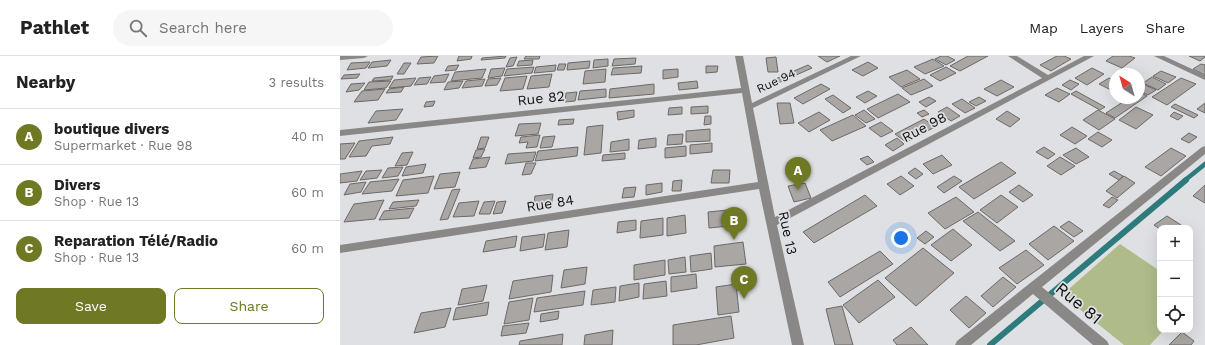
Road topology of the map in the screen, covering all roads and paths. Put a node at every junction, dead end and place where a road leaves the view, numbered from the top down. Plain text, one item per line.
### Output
1 (364, 56) edge
2 (739, 56) edge
3 (857, 56) edge
4 (1012, 56) edge
5 (1090, 56) edge
6 (1158, 56) edge
7 (340, 58) edge
8 (1047, 78) junction
9 (1205, 78) edge
10 (746, 90) junction
11 (749, 107) junction
12 (340, 133) edge
13 (1205, 148) edge
14 (764, 184) junction
15 (772, 223) junction
16 (340, 249) edge
17 (1033, 287) junction
18 (798, 345) edge
19 (961, 345) edge
20 (1103, 345) edge

1 - 7 street
2 - 10 street, Rue 13
3 - 11 street, Rue 94
4 - 8 street
5 - 8 street, Rue 98
6 - 9 street
8 - 15 street, Rue 98
10 - 11 street, Rue 13
10 - 12 street, Rue 82
11 - 14 street, Rue 13
13 - 17 street
14 - 15 street, Rue 13
14 - 16 street, Rue 84
15 - 18 street, Rue 13
17 - 19 street
17 - 20 street, Rue 81

